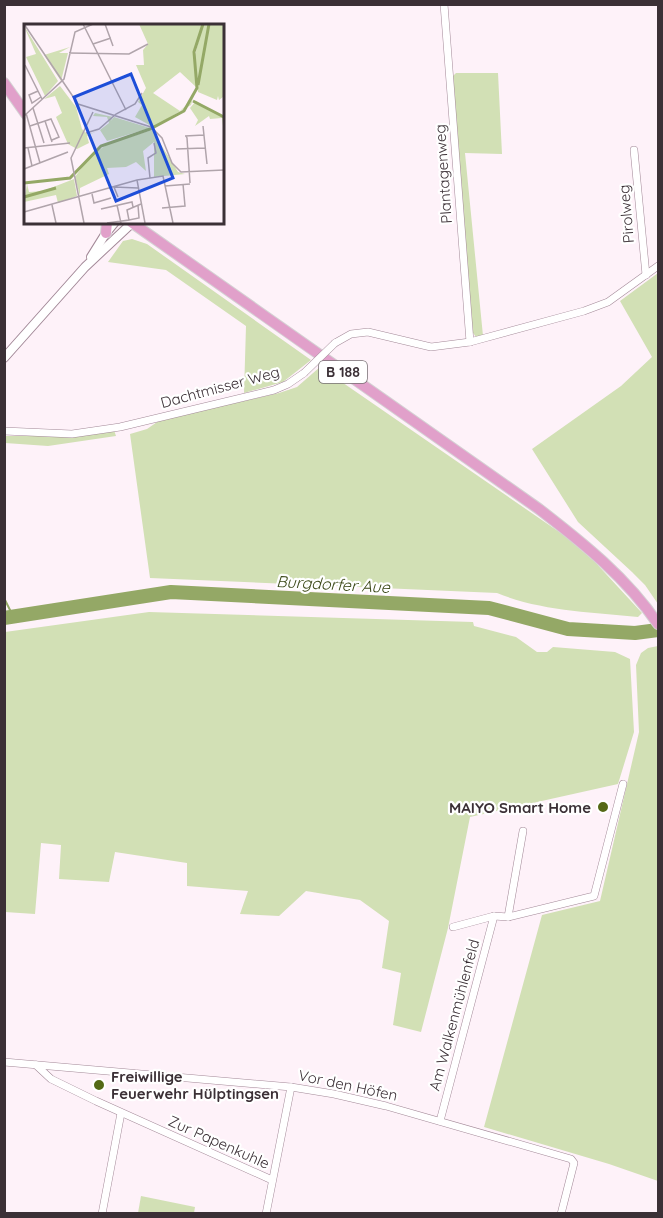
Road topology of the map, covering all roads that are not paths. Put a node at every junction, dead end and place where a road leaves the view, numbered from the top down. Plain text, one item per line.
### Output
1 (444, 4) edge
2 (4, 83) edge
3 (24, 111) edge
4 (634, 150) dead end
5 (130, 224) edge
6 (135, 224) edge
7 (106, 228) edge
8 (658, 266) edge
9 (85, 267) junction
10 (646, 275) junction
11 (470, 342) junction
12 (4, 358) edge
13 (4, 431) edge
14 (656, 620) edge
15 (623, 784) dead end
16 (523, 831) dead end
17 (494, 916) junction
18 (508, 917) junction
19 (453, 927) dead end
20 (4, 1062) edge
21 (36, 1065) junction
22 (291, 1087) junction
23 (121, 1113) junction
24 (440, 1121) junction
25 (273, 1180) junction
26 (102, 1214) edge
27 (266, 1214) edge
28 (561, 1214) edge

1 - 11 street, Plantagenweg
2 - 3 main road
4 - 10 street, Pirolweg
5 - 9 street
6 - 14 main road, B 188
7 - 9 street
8 - 10 street, Dachtmisser Weg
9 - 12 street
10 - 11 street, Dachtmisser Weg
11 - 13 street, Dachtmisser Weg, bridge
15 - 18 street, Am Walkenmühlenfeld
16 - 18 street
17 - 18 street, Am Walkenmühlenfeld
17 - 19 street, Am Walkenmühlenfeld
17 - 24 street, Am Walkenmühlenfeld
20 - 21 street, Vor den Höfen
21 - 22 street, Vor den Höfen
21 - 23 street, Zur Papenkuhle
22 - 24 street, Vor den Höfen
22 - 25 street
23 - 25 street, Zur Papenkuhle
23 - 26 street
24 - 28 street, Vor den Höfen
25 - 27 street

